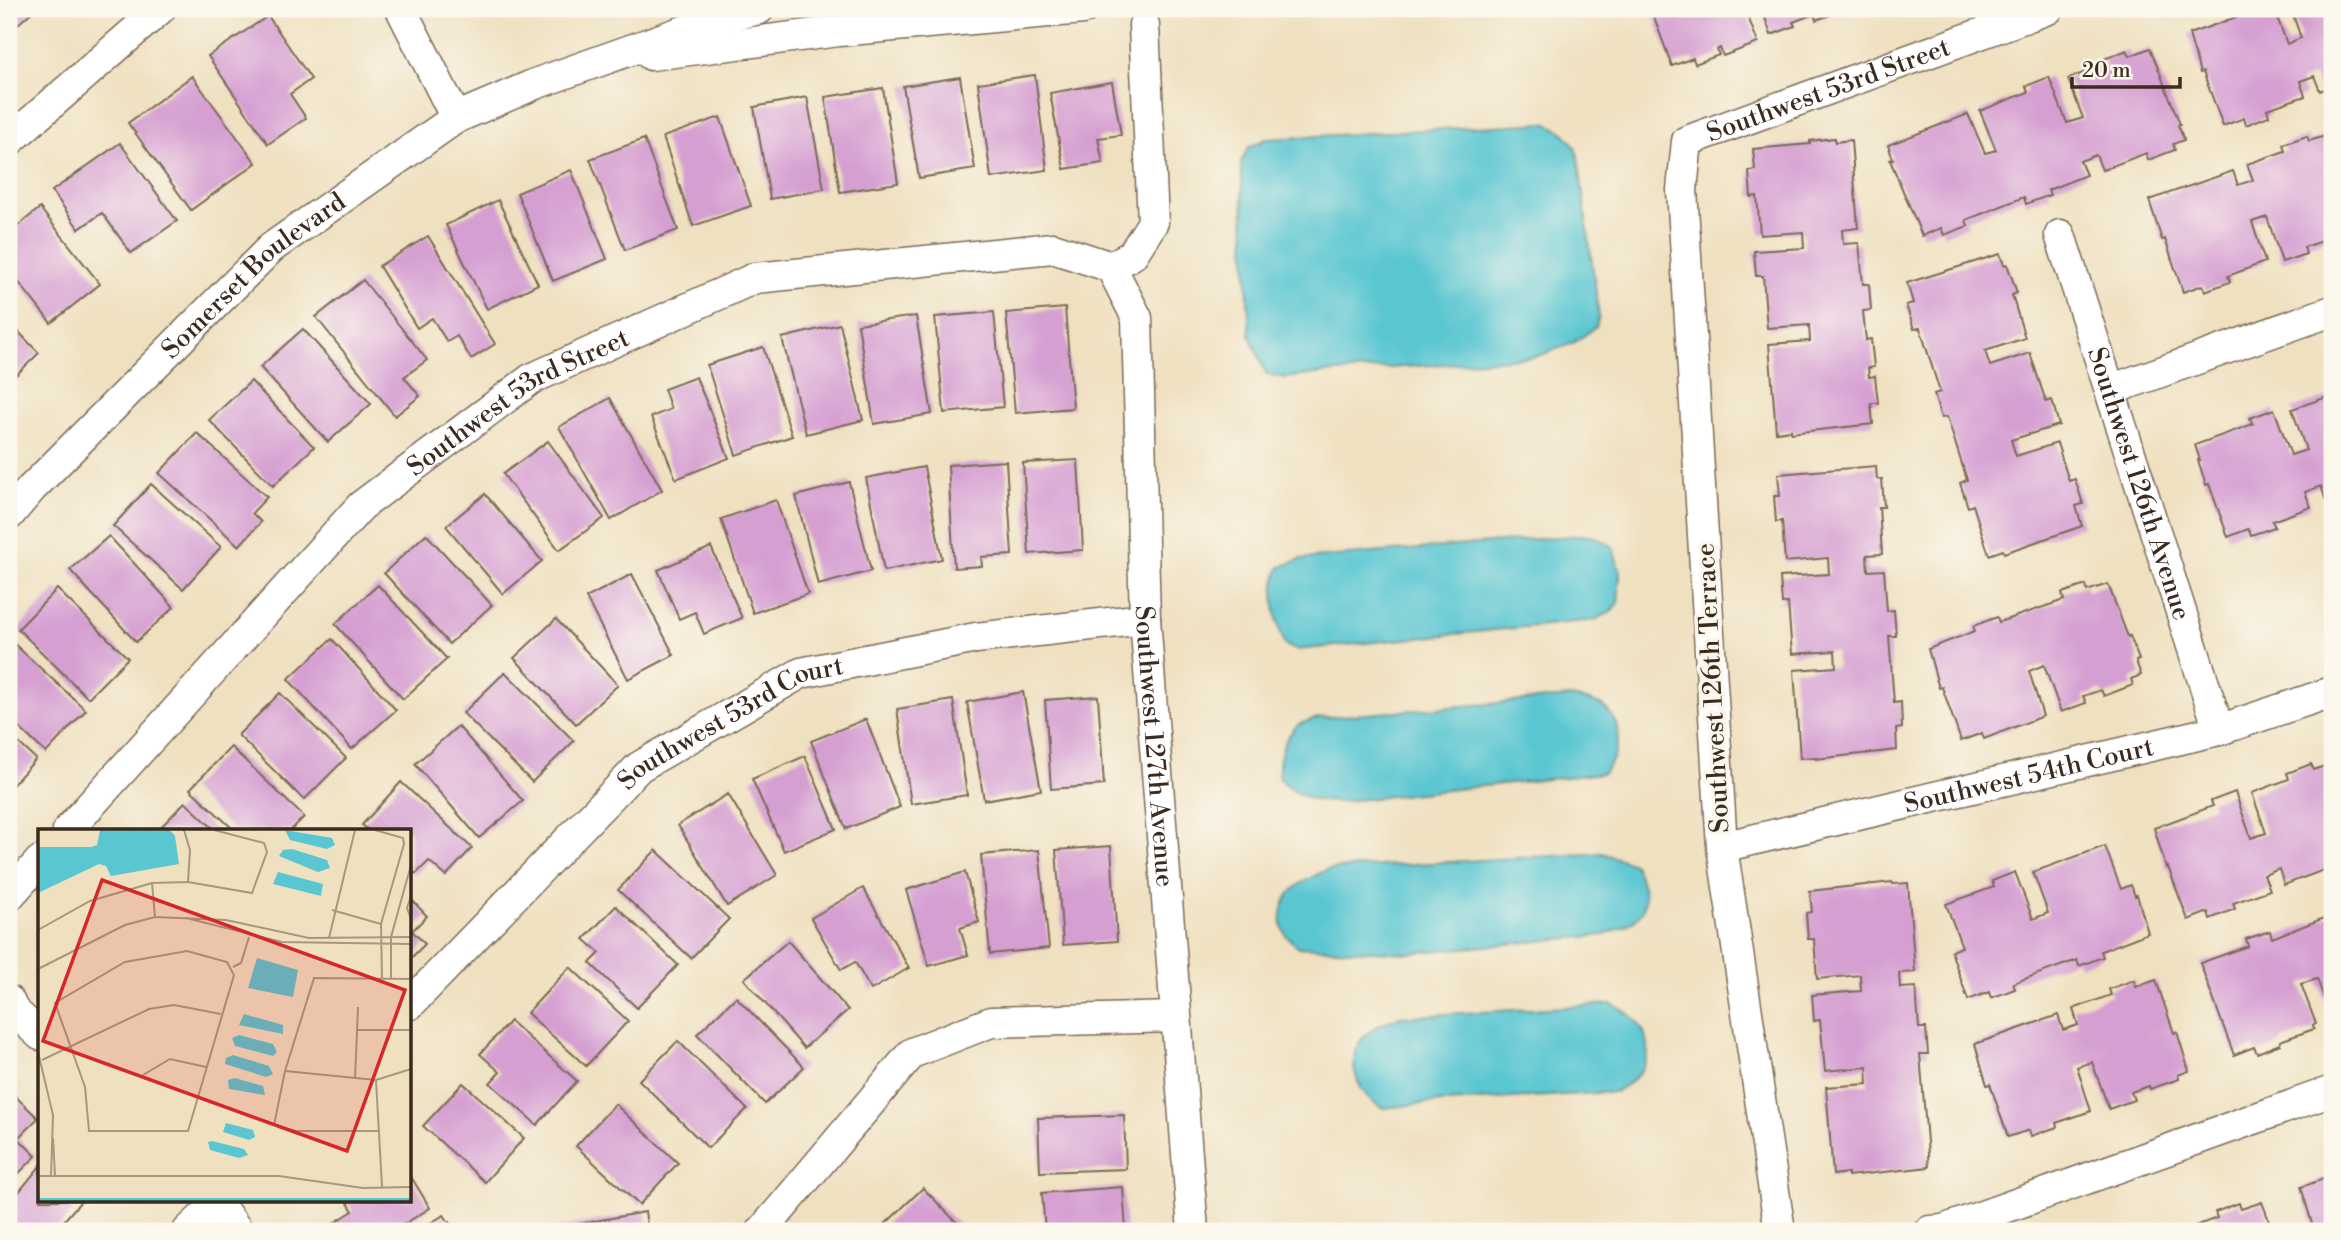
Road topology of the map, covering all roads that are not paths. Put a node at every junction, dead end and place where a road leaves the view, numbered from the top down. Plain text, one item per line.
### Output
1 (160, 9) edge
2 (401, 9) edge
3 (759, 9) edge
4 (1083, 9) edge
5 (2048, 9) edge
6 (1144, 25) dead end
7 (535, 84) junction
8 (456, 118) junction
9 (9, 141) edge
10 (1687, 141) joint
11 (2060, 235) dead end
12 (1111, 267) junction
13 (2332, 311) edge
14 (2110, 390) junction
15 (9, 515) edge
16 (1145, 619) junction
17 (2332, 692) edge
18 (2220, 730) junction
19 (70, 829) edge
20 (1722, 847) junction
21 (38, 863) edge
22 (9, 896) edge
23 (9, 1001) edge
24 (411, 1003) edge
25 (1175, 1017) junction
26 (38, 1033) edge
27 (2332, 1091) edge
28 (217, 1202) edge
29 (219, 1202) edge
30 (188, 1231) edge
31 (239, 1231) edge
32 (762, 1231) edge
33 (1193, 1231) edge
34 (1780, 1231) edge
35 (1930, 1231) edge

1 - 9 street
2 - 8 street
3 - 7 street, Somerset Boulevard
4 - 7 street, Somerset Boulevard
5 - 10 street, Southwest 53rd Street
6 - 12 street
7 - 8 street, Somerset Boulevard
8 - 15 street, Somerset Boulevard
10 - 20 street, Southwest 126th Terrace
11 - 14 street, Southwest 126th Avenue
12 - 16 street, Southwest 127th Avenue
12 - 19 street, Southwest 53rd Street
13 - 14 street
14 - 18 street, Southwest 126th Avenue
16 - 24 street, Southwest 53rd Court
16 - 25 street, Southwest 127th Avenue
17 - 18 street, Southwest 54th Court
18 - 20 street, Southwest 54th Court
20 - 34 street, Southwest 126th Terrace
21 - 22 street
23 - 26 street
25 - 32 street
25 - 33 street, Southwest 127th Avenue
27 - 35 street
28 - 30 street
29 - 31 street

